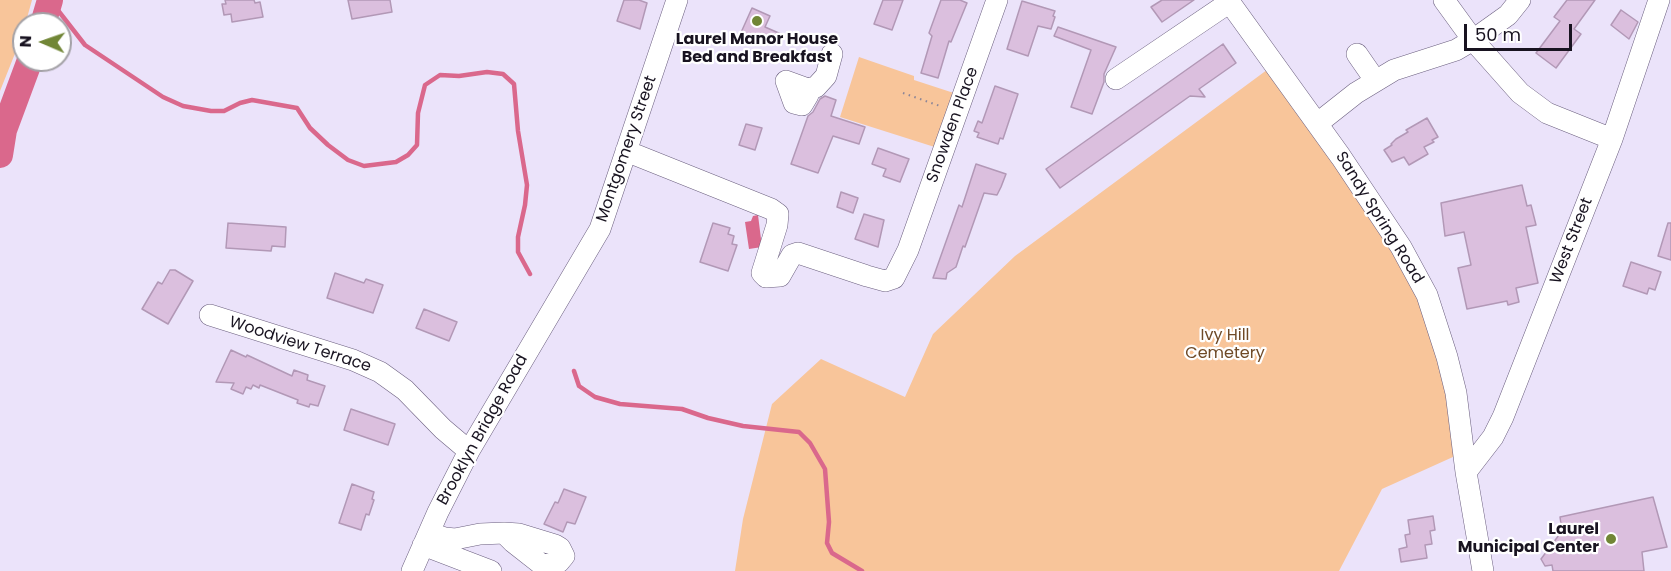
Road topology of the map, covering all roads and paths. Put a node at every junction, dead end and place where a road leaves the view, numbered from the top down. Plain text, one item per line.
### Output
1 (677, 0) edge
2 (997, 0) edge
3 (1444, 0) edge
4 (1520, 0) edge
5 (1659, 0) edge
6 (1235, 3) edge
7 (1473, 40) junction
8 (832, 54) dead end
9 (1357, 54) dead end
10 (1116, 79) dead end
11 (1374, 80) junction
12 (808, 89) dead end
13 (903, 93) dead end
14 (958, 112) junction
15 (1318, 123) junction
16 (1611, 139) junction
17 (626, 151) junction
18 (563, 293) joint
19 (210, 315) dead end
20 (469, 451) junction
21 (1466, 472) junction
22 (504, 533) junction
23 (426, 539) junction
24 (533, 565) edge
25 (412, 571) edge
26 (491, 571) edge
27 (1483, 571) edge

1 - 17 street, Montgomery Street
2 - 14 street, Snowden Place
3 - 7 street
4 - 7 street
5 - 16 street, West Street
6 - 10 street
6 - 15 street, Sandy Spring Road
7 - 11 street
7 - 16 street
8 - 12 street
9 - 11 street
11 - 15 street
13 - 14 path
14 - 17 street, Snowden Place
15 - 21 street, Sandy Spring Road
16 - 21 street, West Street
17 - 18 street, Montgomery Street
18 - 20 street, Brooklyn Bridge Road
19 - 20 street, Woodview Terrace
20 - 23 street, Brooklyn Bridge Road
21 - 27 street, Sandy Spring Road
22 - 23 street
22 - 24 street
22 - 24 street
23 - 25 street, Brooklyn Bridge Road
23 - 26 street

